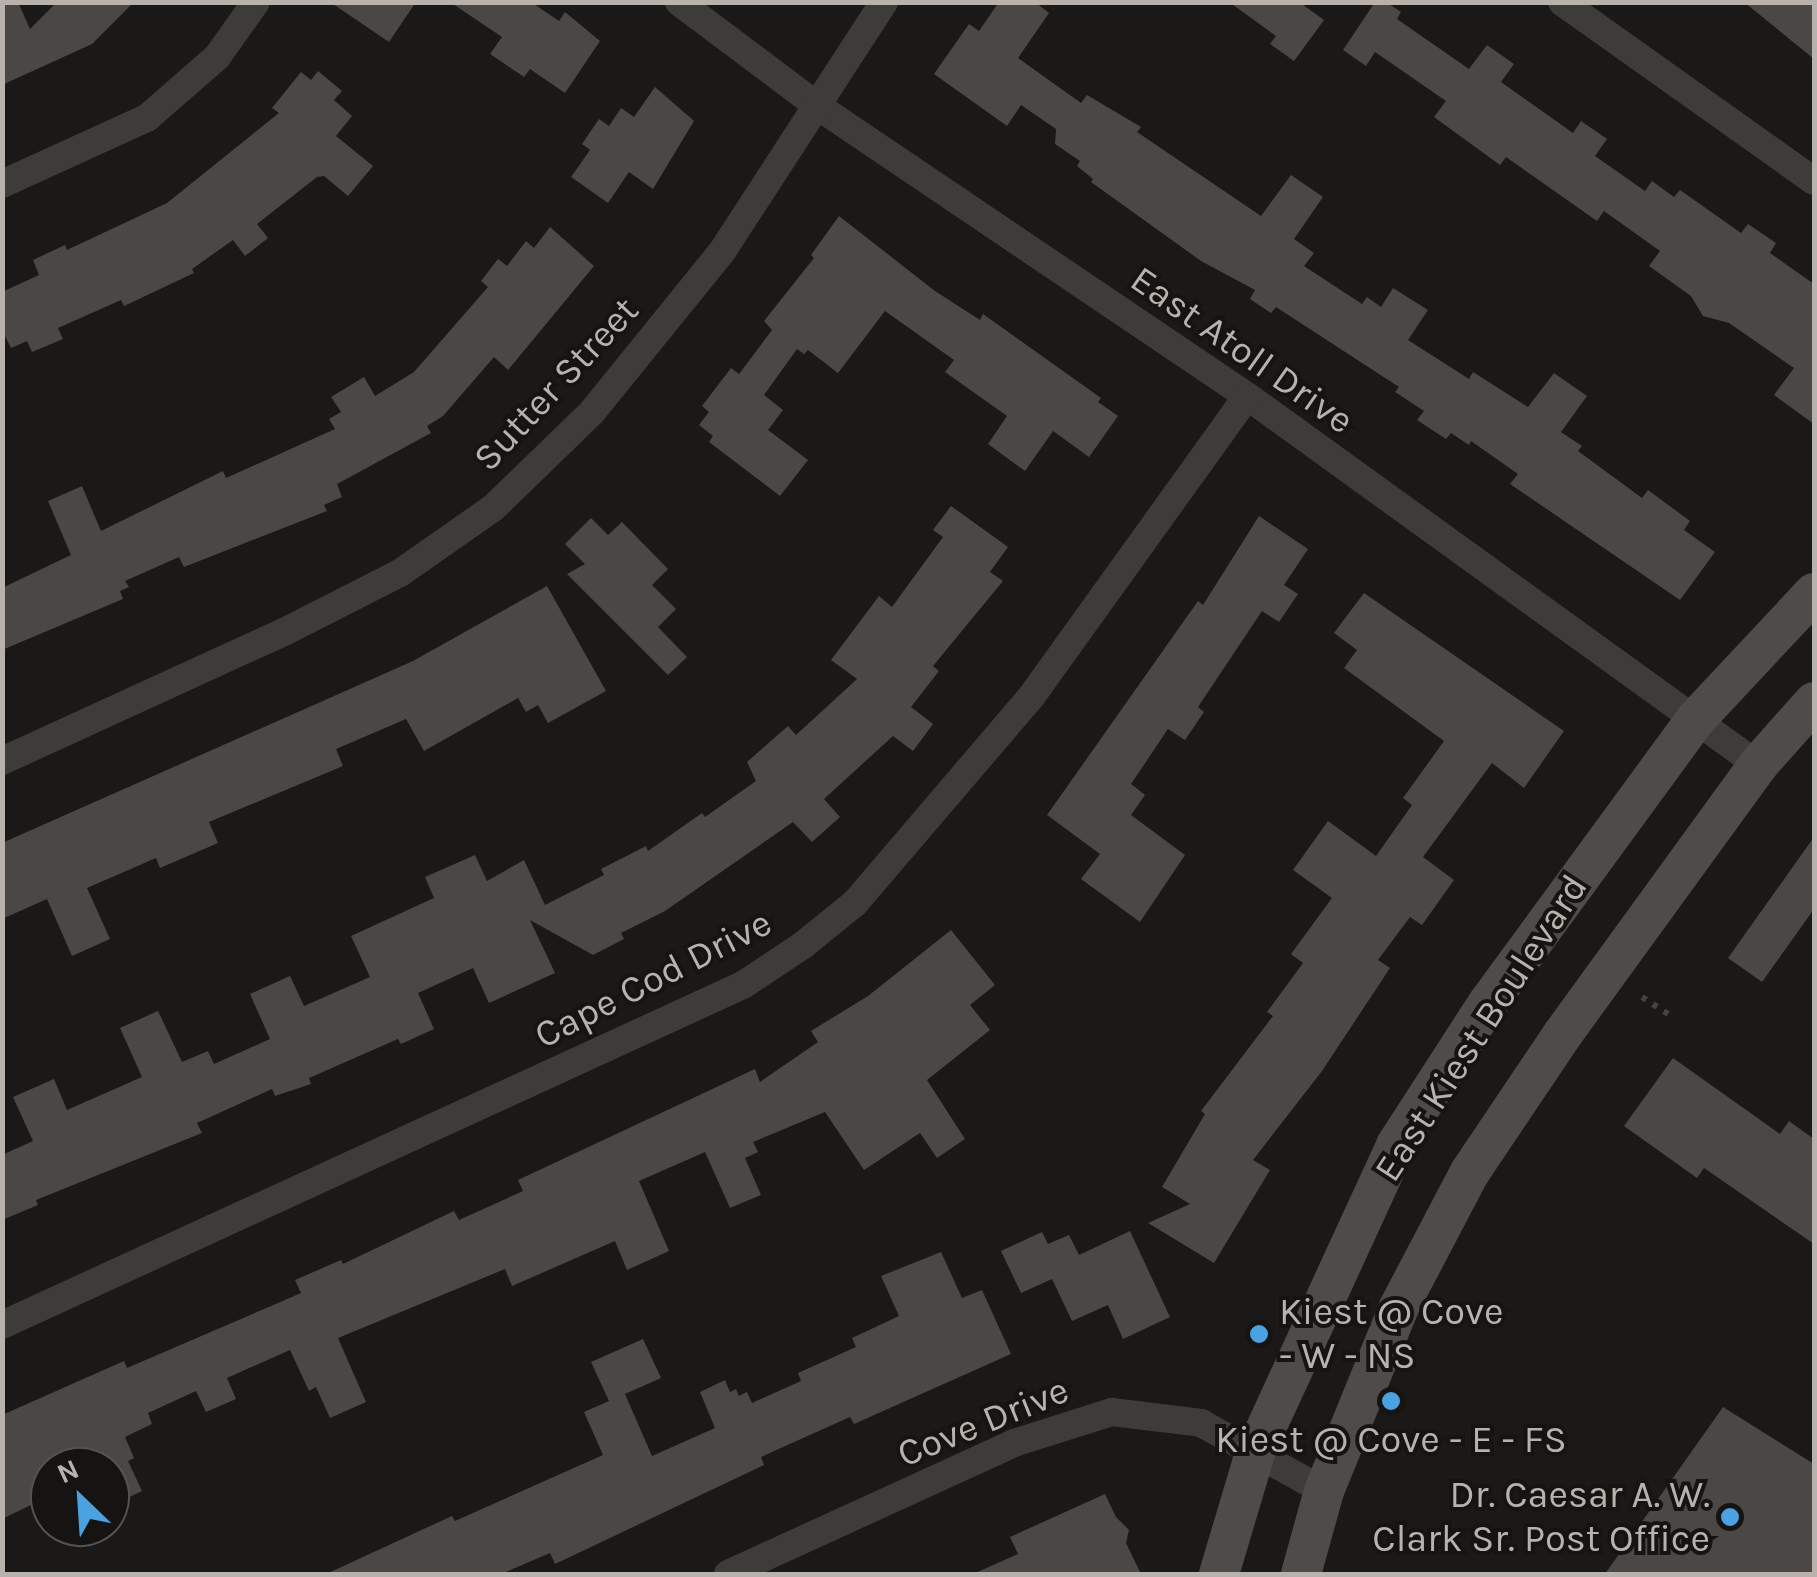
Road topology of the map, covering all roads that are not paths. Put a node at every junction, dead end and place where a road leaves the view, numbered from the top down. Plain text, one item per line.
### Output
1 (256, 2) edge
2 (680, 2) edge
3 (884, 2) edge
4 (1562, 2) edge
5 (816, 105) junction
6 (1814, 182) edge
7 (2, 184) edge
8 (1247, 396) junction
9 (1814, 593) edge
10 (1814, 702) edge
11 (1695, 720) junction
12 (2, 760) edge
13 (1758, 765) junction
14 (2, 1325) edge
15 (1256, 1450) junction
16 (1324, 1491) junction
17 (728, 1574) edge
18 (1219, 1574) edge
19 (1301, 1574) edge

1 - 7 street
2 - 5 street, East Atoll Drive
3 - 5 street, Sutter Street
4 - 6 street
5 - 8 street, East Atoll Drive
5 - 12 street, Sutter Street
8 - 11 street, East Atoll Drive
8 - 14 street, Cape Cod Drive
9 - 11 main road, East Kiest Boulevard
10 - 13 main road, East Kiest Boulevard
11 - 13 street, East Atoll Drive
11 - 15 main road, East Kiest Boulevard
13 - 16 main road, East Kiest Boulevard
15 - 16 street, Cove Drive
15 - 17 street, Cove Drive
15 - 18 main road, East Kiest Boulevard
16 - 19 main road, East Kiest Boulevard

